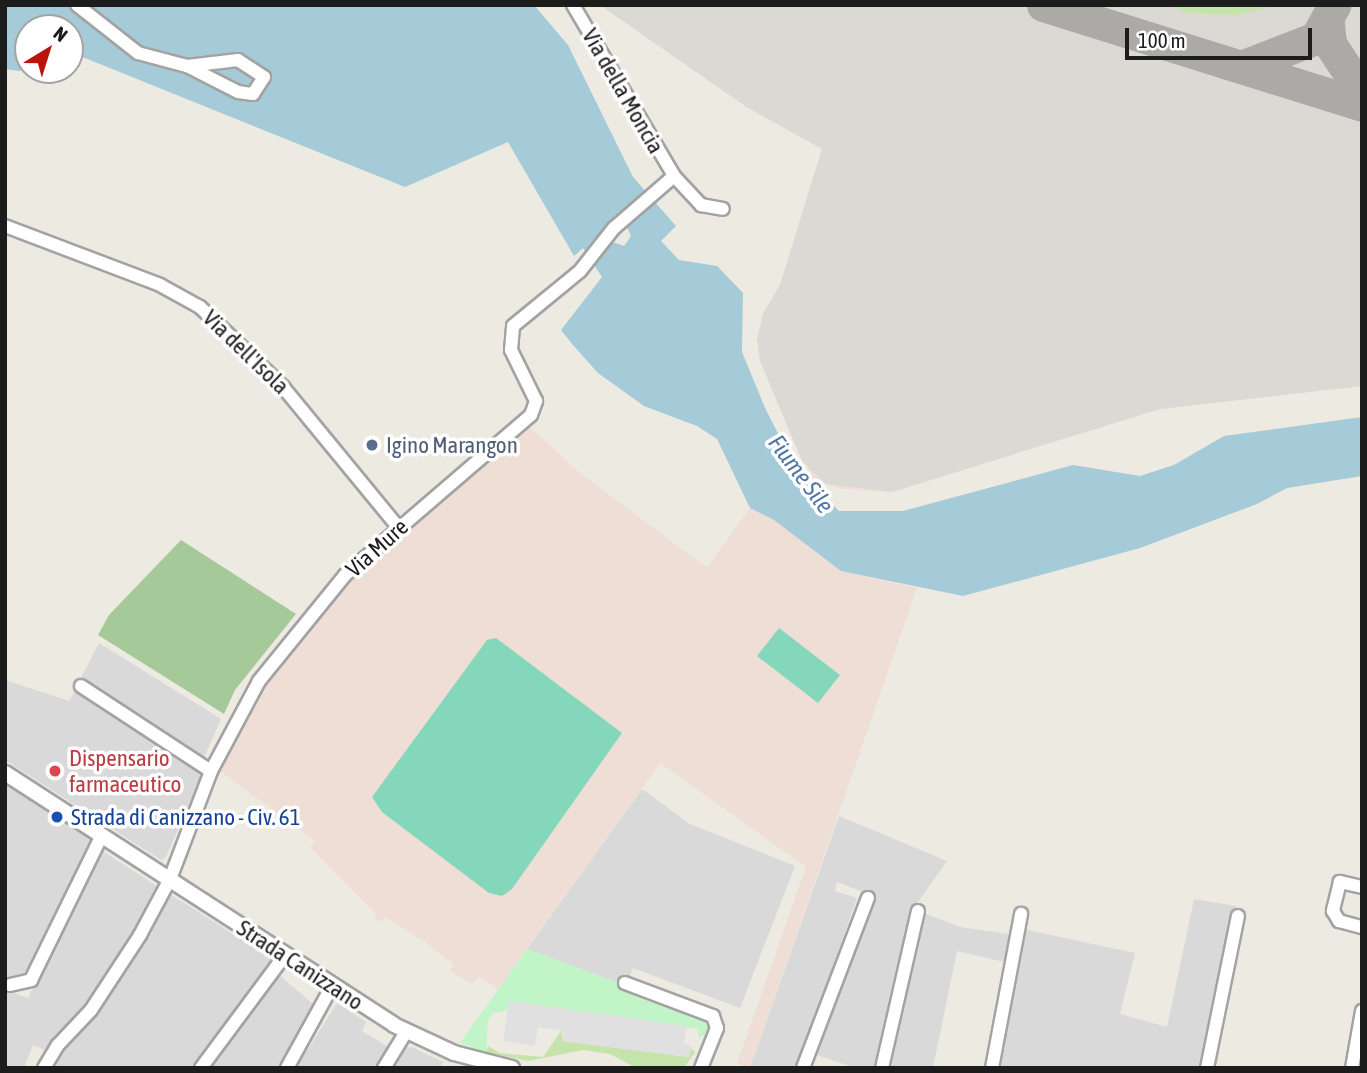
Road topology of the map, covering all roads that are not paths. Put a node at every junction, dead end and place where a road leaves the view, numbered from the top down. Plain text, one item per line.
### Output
1 (77, 5) edge
2 (573, 5) edge
3 (187, 66) junction
4 (674, 176) junction
5 (723, 209) dead end
6 (5, 226) edge
7 (585, 265) joint
8 (399, 528) junction
9 (81, 686) dead end
10 (211, 771) junction
11 (5, 773) edge
12 (102, 835) junction
13 (170, 879) junction
14 (1362, 887) edge
15 (868, 898) dead end
16 (918, 911) dead end
17 (1021, 914) dead end
18 (1238, 916) dead end
19 (1362, 926) edge
20 (285, 955) junction
21 (625, 983) dead end
22 (10, 985) dead end
23 (332, 986) junction
24 (1362, 1011) edge
25 (406, 1031) junction
26 (487, 1065) edge
27 (44, 1068) edge
28 (201, 1068) edge
29 (287, 1068) edge
30 (384, 1068) edge
31 (512, 1068) edge
32 (701, 1068) edge
33 (803, 1068) edge
34 (882, 1068) edge
35 (992, 1068) edge
36 (1207, 1068) edge
37 (1352, 1068) edge

1 - 3 street
2 - 4 street, Via della Moncia
3 - 3 street
4 - 5 street, Via della Moncia
4 - 7 street, Via della Moncia
6 - 8 street, Via dell'Isola
7 - 8 street, Via Mure
8 - 10 street, Via Mure
9 - 10 street
10 - 13 street, Via Mure
11 - 12 street, Strada Canizzano
12 - 13 street, Strada Canizzano
12 - 22 street
13 - 20 street, Strada Canizzano
13 - 27 street, Via Mure
14 - 19 street
15 - 33 street
16 - 34 street
17 - 35 street
18 - 36 street
20 - 23 street, Strada Canizzano
20 - 28 street
21 - 32 street
23 - 25 street, Strada Canizzano
23 - 29 street
24 - 37 street
25 - 26 street, Strada Canizzano
25 - 30 street
26 - 31 street, Strada Canizzano

